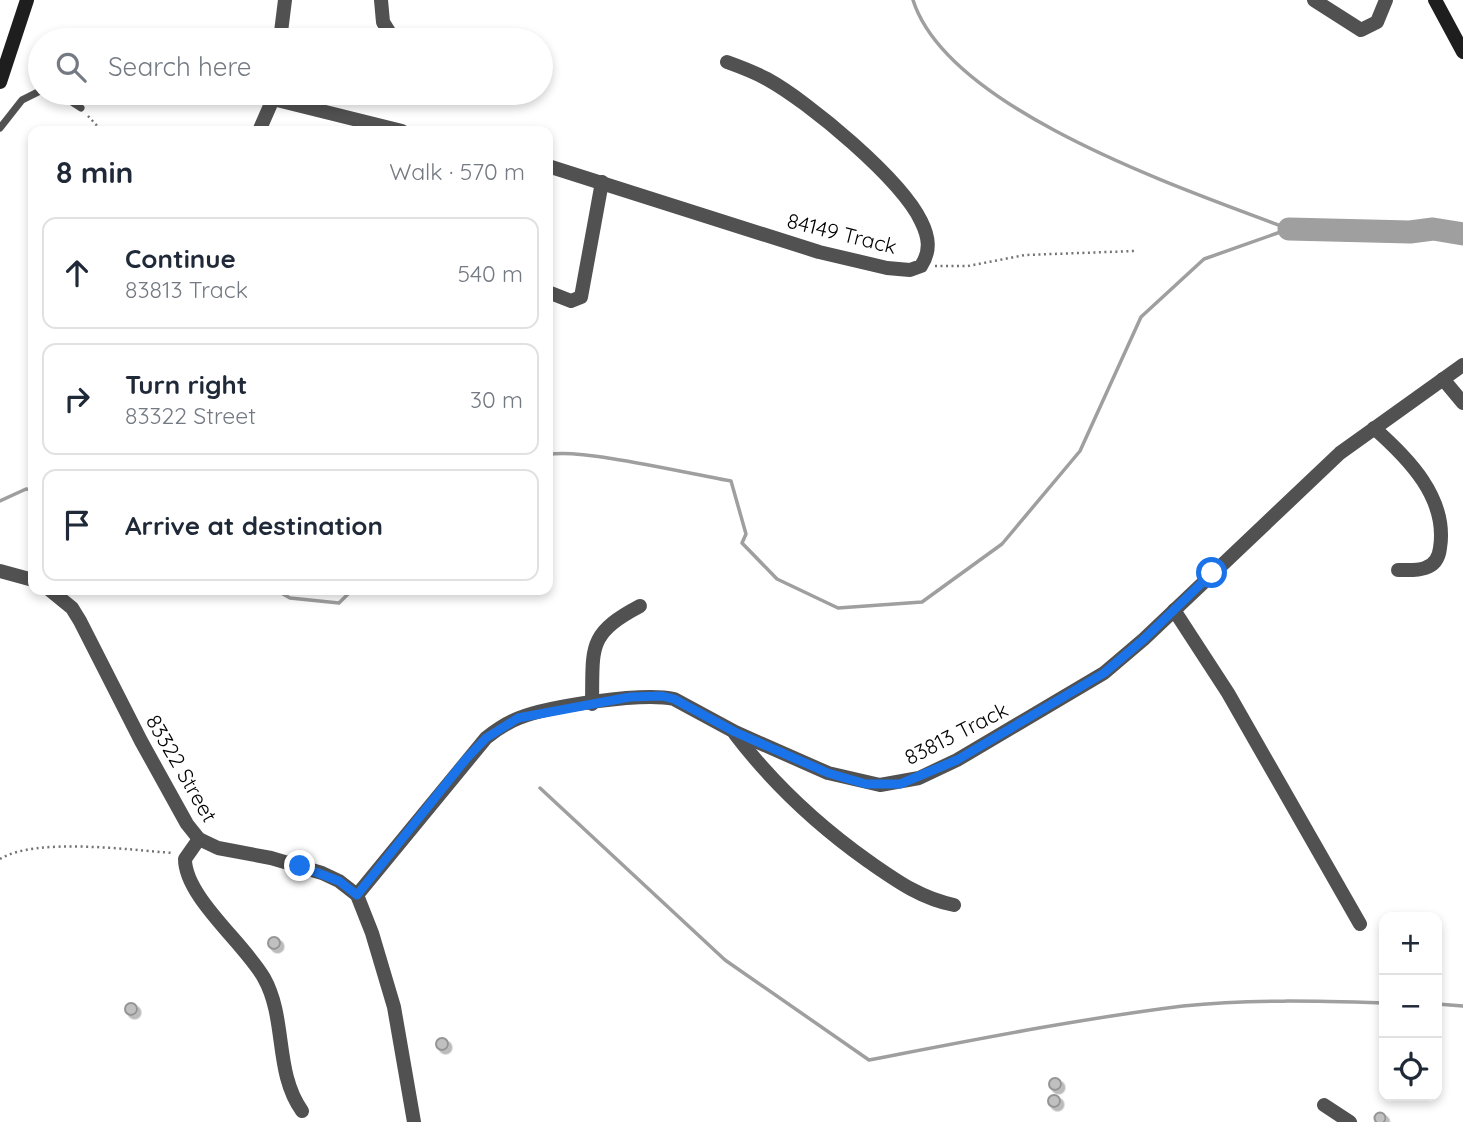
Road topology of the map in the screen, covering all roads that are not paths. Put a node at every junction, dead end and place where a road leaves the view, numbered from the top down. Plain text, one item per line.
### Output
1 (27, 0) edge
2 (285, 0) edge
3 (381, 0) edge
4 (1386, 0) edge
5 (1434, 0) edge
6 (1317, 1) edge
7 (281, 28) edge
8 (387, 28) edge
9 (1463, 52) edge
10 (727, 62) dead end
11 (0, 82) edge
12 (28, 97) edge
13 (76, 105) edge
14 (269, 105) edge
15 (306, 105) edge
16 (81, 108) road end
17 (260, 126) edge
18 (383, 126) edge
19 (0, 128) edge
20 (553, 167) edge
21 (602, 182) junction
22 (553, 294) edge
23 (1463, 365) edge
24 (1443, 379) junction
25 (1463, 403) edge
26 (1374, 428) junction
27 (1398, 570) dead end
28 (0, 571) edge
29 (28, 579) edge
30 (56, 595) edge
31 (640, 606) dead end
32 (1174, 610) junction
33 (592, 704) junction
34 (735, 732) junction
35 (199, 839) junction
36 (357, 895) junction
37 (954, 905) dead end
38 (1360, 924) dead end
39 (1324, 1105) dead end
40 (302, 1111) dead end
41 (414, 1122) edge
42 (1350, 1122) edge

1 - 11 street
2 - 7 street
3 - 8 street
4 - 6 street
5 - 9 street
10 - 21 street, 84149 Track
12 - 19 lane
13 - 16 lane
14 - 17 street
15 - 18 street
20 - 21 street, 84149 Track
21 - 22 street
23 - 24 street, 83813 Track
24 - 25 street
24 - 26 street, 83813 Track
26 - 27 street
26 - 32 street, 83813 Track
28 - 29 street
30 - 35 street, 83322 Street
31 - 33 street
32 - 34 street, 83813 Track
32 - 38 street
33 - 34 street, 83813 Track
33 - 36 street, 83813 Track
34 - 37 street
35 - 36 street, 83322 Street
35 - 40 street
36 - 41 street
39 - 42 street

